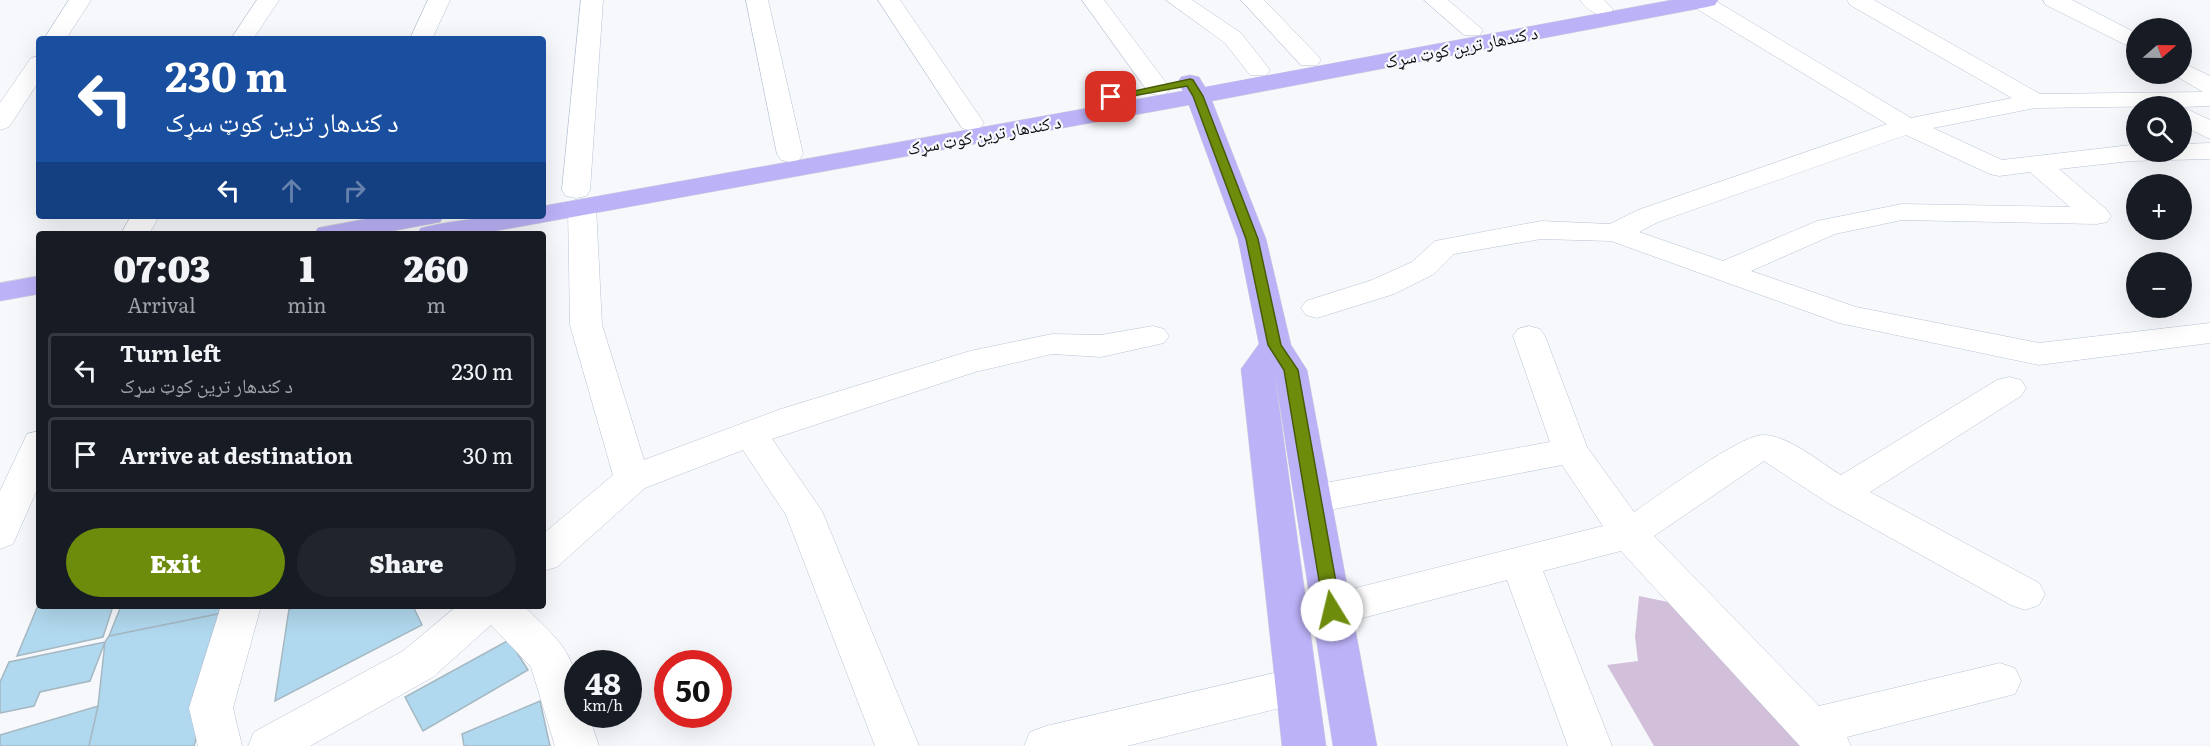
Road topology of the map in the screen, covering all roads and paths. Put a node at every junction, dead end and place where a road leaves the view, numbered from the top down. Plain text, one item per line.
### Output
1 (80, 0) edge
2 (268, 0) edge
3 (439, 0) edge
4 (592, 0) edge
5 (757, 0) edge
6 (889, 0) edge
7 (1093, 0) edge
8 (1177, 0) edge
9 (1252, 0) edge
10 (1435, 0) edge
11 (1649, 0) edge
12 (1858, 0) edge
13 (2054, 0) edge
14 (1703, 1) edge
15 (1596, 4) edge
16 (1472, 30) junction
17 (57, 36) edge
18 (244, 36) edge
19 (422, 36) edge
20 (2126, 37) edge
21 (1309, 60) junction
22 (36, 68) edge
23 (1258, 70) junction
24 (2192, 75) edge
25 (2210, 86) edge
26 (1158, 88) junction
27 (1194, 89) junction
28 (2210, 99) edge
29 (2192, 100) edge
30 (2036, 101) junction
31 (2126, 102) edge
32 (2192, 120) edge
33 (0, 122) edge
34 (971, 123) junction
35 (1907, 126) junction
36 (2210, 131) edge
37 (2210, 151) edge
38 (790, 154) junction
39 (833, 154) junction
40 (2035, 163) junction
41 (546, 196) edge
42 (579, 199) junction
43 (546, 213) edge
44 (398, 219) edge
45 (514, 219) edge
46 (365, 222) edge
47 (337, 231) edge
48 (448, 231) edge
49 (1615, 233) junction
50 (1725, 272) junction
51 (36, 286) edge
52 (0, 292) edge
53 (36, 306) edge
54 (1317, 308) dead end
55 (0, 312) edge
56 (2210, 333) edge
57 (1153, 336) dead end
58 (1529, 336) dead end
59 (1275, 345) junction
60 (2009, 388) dead end
61 (750, 434) junction
62 (36, 450) edge
63 (1571, 451) junction
64 (632, 479) junction
65 (1841, 492) junction
66 (1314, 499) junction
67 (0, 534) edge
68 (1629, 534) junction
69 (546, 553) edge
70 (1520, 562) junction
71 (2025, 594) dead end
72 (240, 609) edge
73 (482, 609) edge
74 (501, 609) edge
75 (1332, 610) junction
76 (2000, 681) dead end
77 (1296, 686) junction
78 (1821, 736) edge
79 (220, 746) edge
80 (270, 746) edge
81 (577, 746) edge
82 (897, 746) edge
83 (1046, 746) edge
84 (1304, 746) edge
85 (1355, 746) edge
86 (1590, 746) edge

1 - 17 street
2 - 18 street
3 - 19 street
4 - 42 street
5 - 38 street
6 - 34 street
7 - 26 street
8 - 23 street
9 - 21 street
10 - 16 street
11 - 15 main road, د کندهار ترين کوټ سړک
12 - 30 street
13 - 20 street
14 - 27 main road, د کندهار ترين کوټ سړک
14 - 35 street
15 - 16 main road, د کندهار ترين کوټ سړک
16 - 21 main road, د کندهار ترين کوټ سړک
21 - 23 main road, د کندهار ترين کوټ سړک
22 - 33 street
23 - 27 main road, د کندهار ترين کوټ سړک
24 - 25 street
26 - 27 main road, د کندهار ترين کوټ سړک
26 - 34 main road, د کندهار ترين کوټ سړک
27 - 39 main road, د کندهار ترين کوټ سړک
27 - 59 main road
28 - 29 street
30 - 31 street
30 - 35 street
32 - 36 street
34 - 39 main road, د کندهار ترين کوټ سړک
35 - 40 street
35 - 49 street
37 - 40 street
38 - 39 main road, د کندهار ترين کوټ سړک
38 - 42 main road, د کندهار ترين کوټ سړک
39 - 42 main road, د کندهار ترين کوټ سړک
40 - 50 street
41 - 42 main road, د کندهار ترين کوټ سړک
42 - 43 main road, د کندهار ترين کوټ سړک
42 - 64 street
44 - 46 main road
45 - 48 main road
46 - 47 main road
49 - 50 street
49 - 54 street
50 - 56 street
51 - 52 main road
53 - 55 main road
57 - 61 street
58 - 63 street
59 - 66 main road
59 - 77 main road
60 - 65 street
61 - 64 street
61 - 82 street
62 - 67 street
63 - 66 street
63 - 68 street
64 - 69 street
65 - 68 street
65 - 71 street
66 - 75 main road
68 - 70 street
68 - 78 street
70 - 75 street
70 - 86 street
72 - 79 street
73 - 80 street
74 - 81 street
75 - 85 main road
76 - 78 street
77 - 83 street
77 - 84 main road

